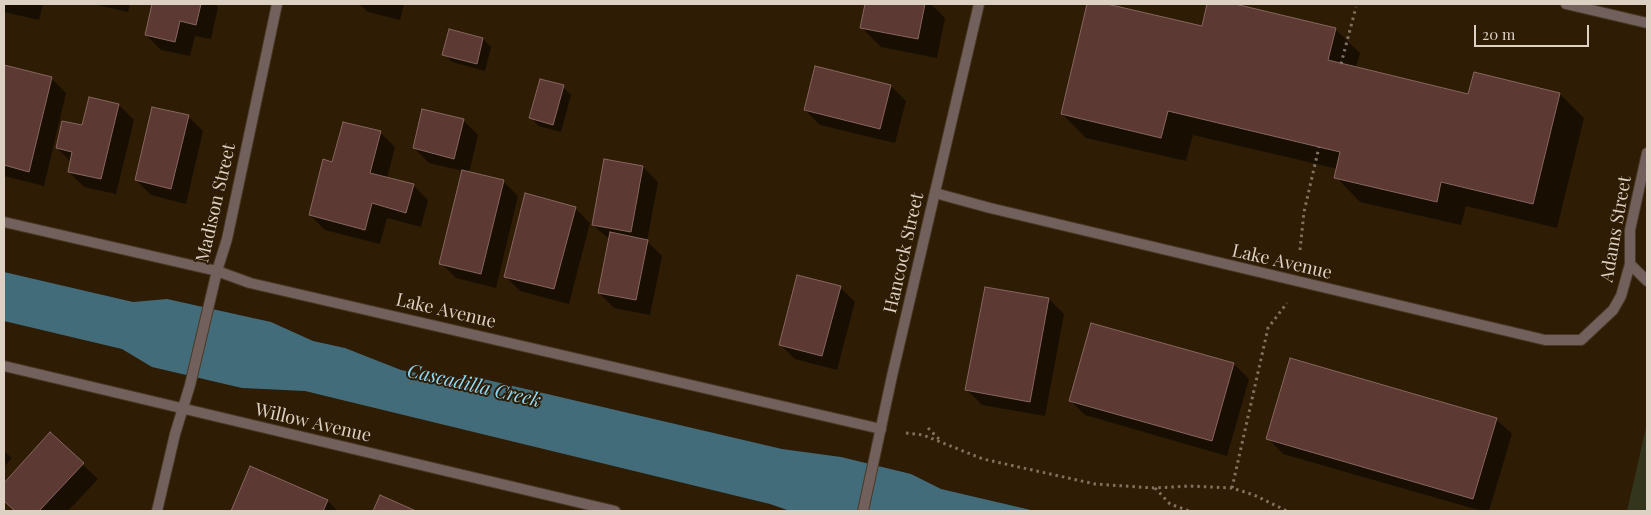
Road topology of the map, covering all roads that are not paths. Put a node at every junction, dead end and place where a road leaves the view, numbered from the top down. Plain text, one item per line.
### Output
1 (277, 4) edge
2 (980, 4) edge
3 (1566, 4) edge
4 (1647, 22) edge
5 (1647, 153) edge
6 (935, 193) junction
7 (4, 222) edge
8 (1630, 264) junction
9 (216, 271) junction
10 (1647, 281) edge
11 (1613, 310) joint
12 (4, 366) edge
13 (182, 409) junction
14 (881, 429) junction
15 (157, 511) edge
16 (615, 511) edge
17 (863, 511) edge

1 - 9 street, Madison Street
2 - 6 street, Hancock Street
3 - 4 street
5 - 8 street, Adams Street
6 - 11 street, Lake Avenue
6 - 14 street, Hancock Street
7 - 9 street, Lake Avenue
8 - 10 street
8 - 11 street, Adams Street
9 - 13 street, Madison Street
9 - 14 street, Lake Avenue
12 - 13 street, Willow Avenue
13 - 15 street, Madison Street
13 - 16 street, Willow Avenue
14 - 17 street, Hancock Street

